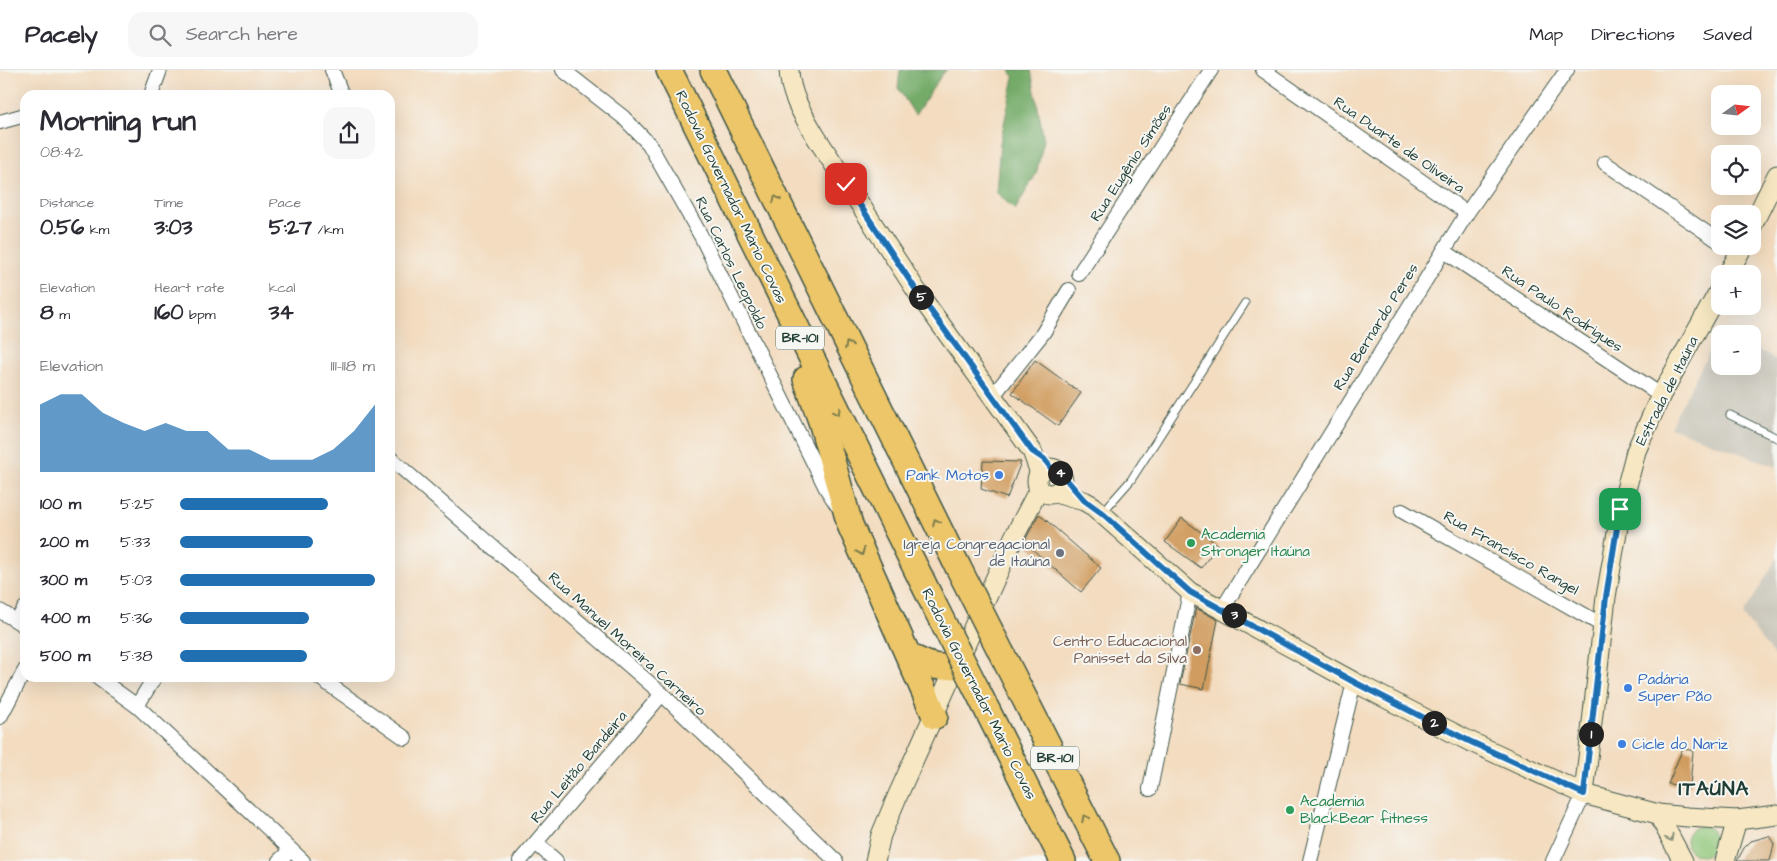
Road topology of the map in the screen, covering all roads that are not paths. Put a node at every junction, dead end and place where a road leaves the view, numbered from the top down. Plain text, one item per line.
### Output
1 (160, 70) edge
2 (332, 70) edge
3 (563, 70) edge
4 (668, 70) edge
5 (713, 70) edge
6 (789, 70) edge
7 (1211, 70) edge
8 (1263, 70) edge
9 (1567, 70) edge
10 (153, 90) edge
11 (340, 90) edge
12 (20, 117) edge
13 (0, 122) edge
14 (1605, 164) dead end
15 (1777, 175) edge
16 (1761, 208) edge
17 (1467, 213) junction
18 (1711, 236) edge
19 (1444, 250) junction
20 (760, 258) junction
21 (1079, 274) dead end
22 (1069, 290) dead end
23 (1245, 303) dead end
24 (1711, 305) edge
25 (1661, 395) junction
26 (992, 396) junction
27 (1730, 415) dead end
28 (1777, 438) edge
29 (395, 462) edge
30 (1049, 482) junction
31 (1402, 511) dead end
32 (1102, 513) junction
33 (850, 525) junction
34 (1190, 592) junction
35 (1223, 608) junction
36 (0, 611) edge
37 (20, 623) edge
38 (1602, 625) junction
39 (909, 656) junction
40 (957, 664) junction
41 (20, 679) edge
42 (104, 682) edge
43 (152, 682) edge
44 (326, 682) edge
45 (1354, 682) junction
46 (662, 694) junction
47 (137, 706) junction
48 (935, 716) junction
49 (0, 717) edge
50 (405, 738) dead end
51 (1150, 789) dead end
52 (1584, 794) junction
53 (1658, 814) junction
54 (1777, 815) edge
55 (1737, 820) junction
56 (536, 843) junction
57 (290, 850) junction
58 (280, 861) edge
59 (303, 861) edge
60 (520, 861) edge
61 (556, 861) edge
62 (836, 861) edge
63 (875, 861) edge
64 (1063, 861) edge
65 (1107, 861) edge
66 (1310, 861) edge
67 (1553, 861) edge
68 (1682, 861) edge
69 (1725, 861) edge

1 - 10 street
2 - 11 street
3 - 33 street, Rua Carlos Leopoldo
4 - 20 highway, Rodovia Governador Mário Covas / BR-101
65 -> 5 highway, BR-101, bridge
6 - 26 street
7 - 21 street, Rua Eugênio Simões
8 - 17 street, Rua Duarte de Oliveira
9 - 17 street, Rua Bernardo Peres
12 - 13 street
14 - 18 street
15 - 16 street
17 - 19 street, Rua Bernardo Peres
19 - 25 street, Rua Paulo Rodrigues
19 - 35 street, Rua Bernardo Peres
20 - 33 highway
20 -> 64 highway, Rodovia Governador Mário Covas / BR-101, bridge
22 - 26 street
23 - 32 lane
24 - 25 street, Estrada de Itaúna
25 - 38 street, Estrada de Itaúna
26 - 30 street
27 - 28 lane
29 - 46 street, Rua Manuel Moreira Carneiro
30 - 32 street
30 - 40 street
31 - 38 street, Rua Francisco Rangel
32 - 34 street
33 -> 39 highway
34 - 35 street
34 - 51 street
35 - 45 street
36 - 37 street
38 - 52 street, Estrada de Itaúna
39 - 40 highway
39 - 48 highway
40 - 48 street
41 - 49 street
42 - 47 street
43 - 47 street
44 - 50 street
45 - 52 street
45 - 66 street
46 - 56 street, Rua Leitão Bandeira
46 - 62 street, Rua Manuel Moreira Carneiro
47 - 57 street
48 - 63 street
52 - 53 street
52 - 67 street
53 - 55 street
53 -> 68 street
54 - 55 street
55 - 69 street
56 - 60 street, Rua Leitão Bandeira
56 - 61 street
57 - 58 street
57 - 59 street

